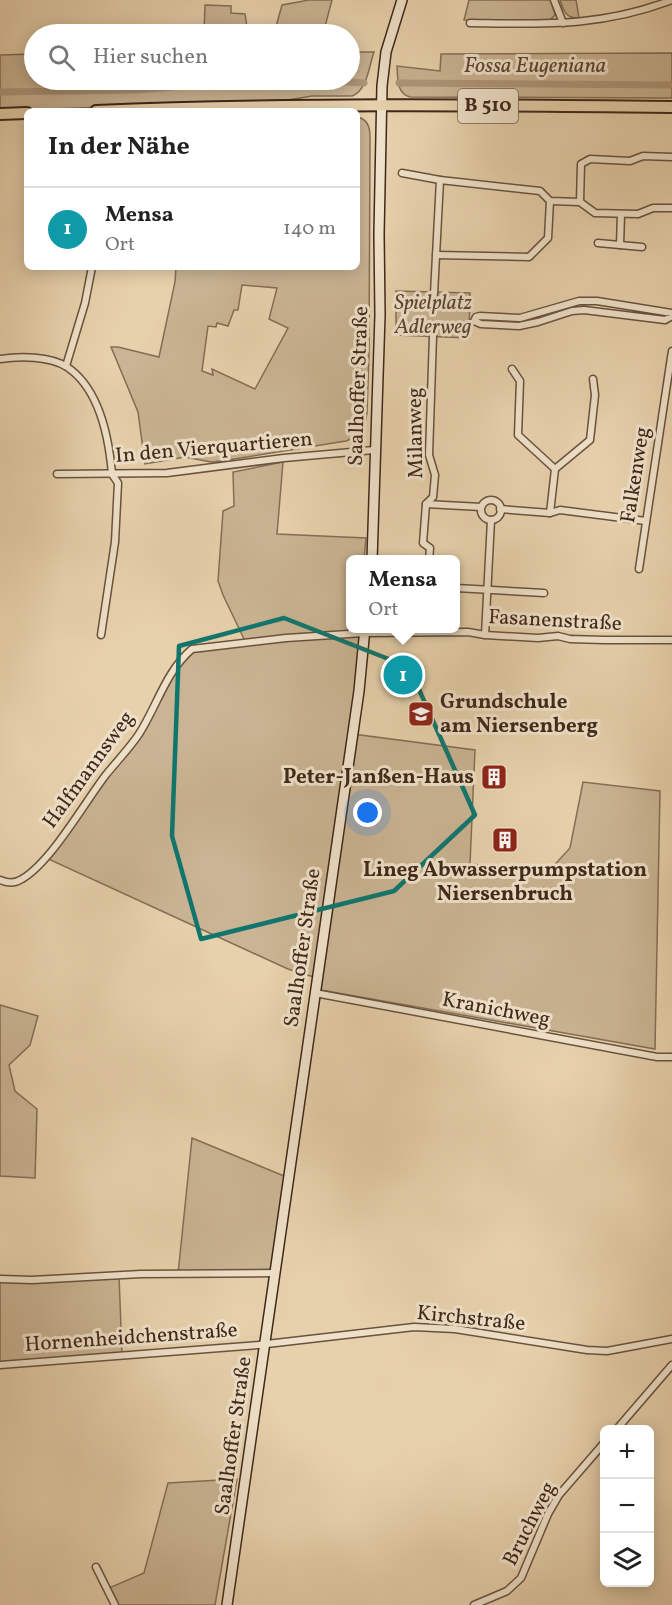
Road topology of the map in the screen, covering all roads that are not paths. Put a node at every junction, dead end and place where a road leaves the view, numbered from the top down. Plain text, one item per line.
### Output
1 (402, 0) edge
2 (554, 0) edge
3 (672, 0) edge
4 (470, 23) dead end
5 (563, 23) junction
6 (381, 106) junction
7 (672, 107) edge
8 (179, 108) edge
9 (24, 113) edge
10 (0, 114) edge
11 (672, 157) edge
12 (402, 174) dead end
13 (440, 180) junction
14 (550, 201) junction
15 (580, 202) junction
16 (672, 208) edge
17 (621, 214) junction
18 (598, 243) dead end
19 (620, 245) junction
20 (642, 247) dead end
21 (436, 255) junction
22 (91, 270) edge
23 (434, 294) dead end
24 (672, 315) edge
25 (433, 336) dead end
26 (672, 351) edge
27 (0, 359) edge
28 (66, 366) junction
29 (512, 369) dead end
30 (593, 379) dead end
31 (374, 450) junction
32 (555, 469) junction
33 (57, 474) dead end
34 (112, 474) junction
35 (426, 504) junction
36 (481, 507) junction
37 (500, 509) junction
38 (550, 513) junction
39 (491, 520) junction
40 (646, 521) junction
41 (372, 555) edge
42 (429, 555) edge
43 (639, 569) dead end
44 (460, 588) edge
45 (487, 590) junction
46 (544, 593) dead end
47 (460, 632) edge
48 (346, 633) edge
49 (365, 633) edge
50 (101, 635) dead end
51 (485, 635) junction
52 (672, 640) edge
53 (0, 880) edge
54 (315, 993) junction
55 (672, 1057) edge
56 (275, 1273) junction
57 (0, 1279) edge
58 (672, 1339) edge
59 (265, 1344) junction
60 (0, 1365) edge
61 (672, 1365) edge
62 (620, 1425) edge
63 (600, 1448) edge
64 (96, 1567) dead end
65 (115, 1605) edge
66 (227, 1605) edge
67 (474, 1605) edge

1 - 6 main road, Saalhoffer Straße
2 - 5 street
3 - 5 street
4 - 5 street
6 - 7 main road, B 510
6 - 8 main road, B 510
6 - 31 main road, Saalhoffer Straße
9 - 10 main road
11 - 15 street
12 - 13 street
13 - 14 street
13 - 21 street
14 - 15 street
14 - 21 street
15 - 17 street
16 - 17 street
17 - 19 street
18 - 19 street
19 - 20 street
21 - 23 street
22 - 28 street
24 - 24 street
25 - 35 street, Milanweg
26 - 40 street, Falkenweg
27 - 28 street
28 - 34 street
29 - 32 street
30 - 32 street
31 - 34 street, In den Vierquartieren
31 - 41 main road, Saalhoffer Straße
32 - 38 street
33 - 34 street, In den Vierquartieren
34 - 50 street
35 - 36 street
35 - 42 street, Milanweg
36 - 37 street
36 - 39 street
37 - 38 street
37 - 39 street
38 - 40 street
39 - 45 street
40 - 43 street, Falkenweg
44 - 45 street
45 - 46 street
45 - 51 street
47 - 51 street, Fasanenstraße
48 - 53 street, Halfmannsweg
49 - 54 main road, Saalhoffer Straße
51 - 52 street, Fasanenstraße
54 - 55 street, Kranichweg
54 - 56 main road, Saalhoffer Straße
56 - 57 street
56 - 59 main road, Saalhoffer Straße
58 - 59 street, Kirchstraße
59 - 60 street, Hornenheidchenstraße
59 - 66 main road, Saalhoffer Straße
61 - 62 street
63 - 67 street, Bruchweg
64 - 65 street

